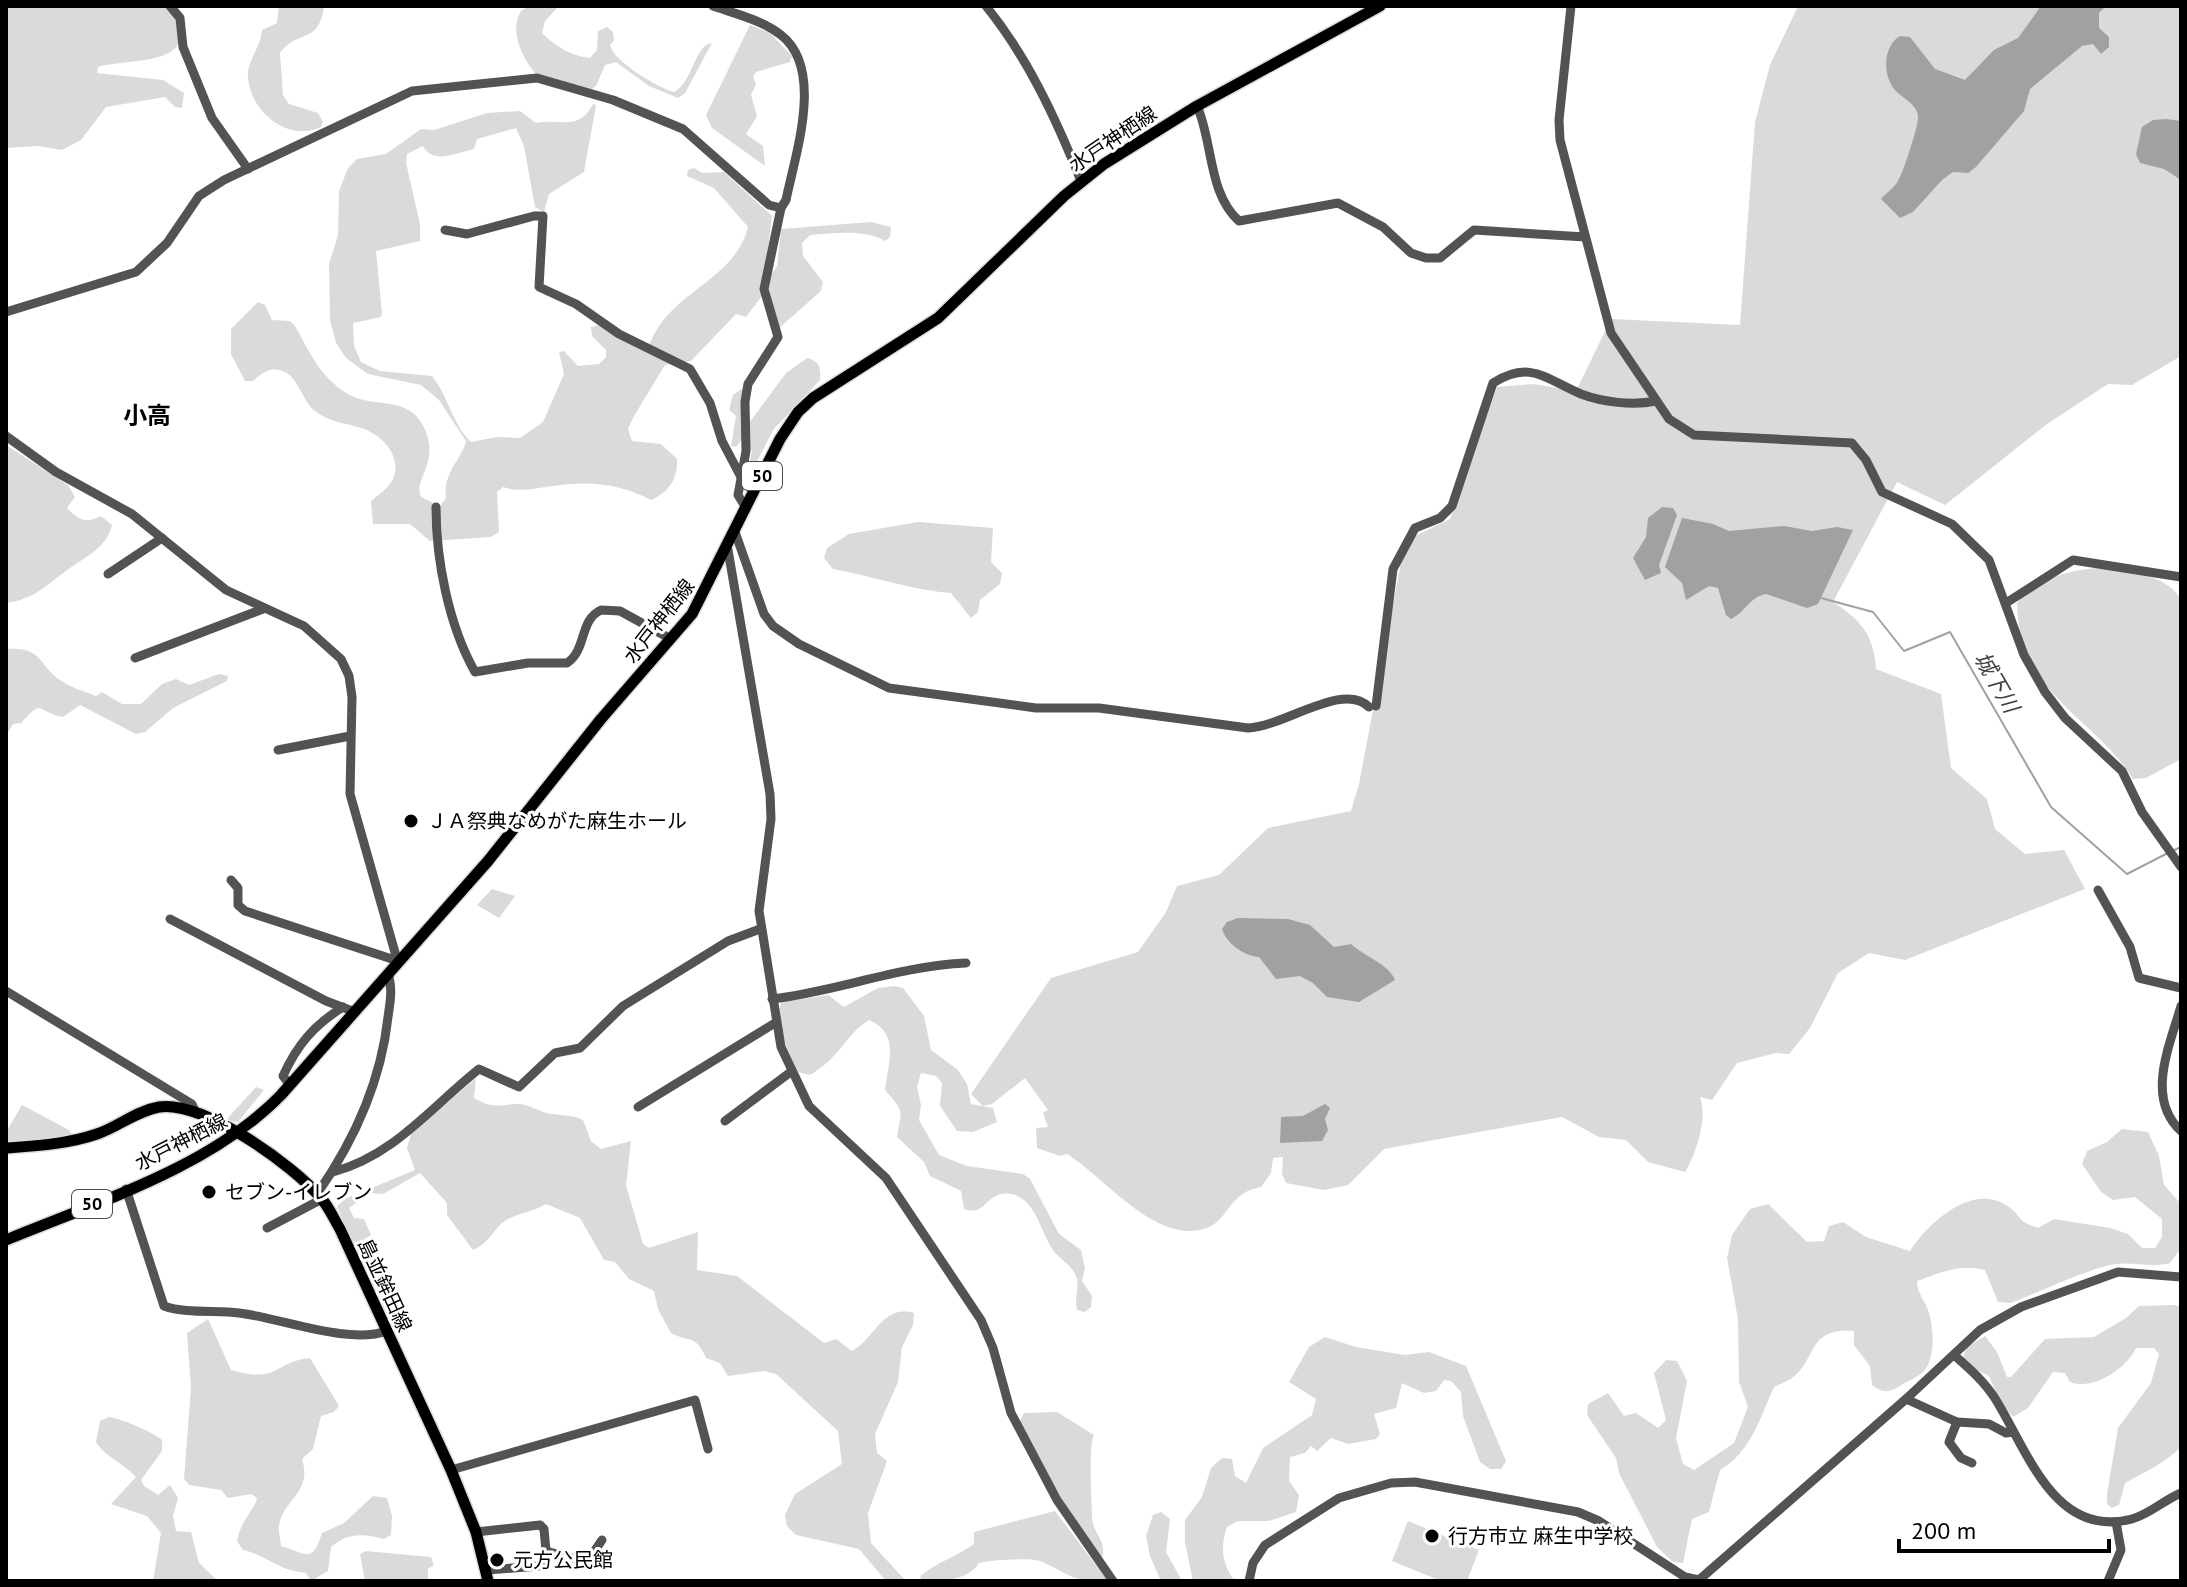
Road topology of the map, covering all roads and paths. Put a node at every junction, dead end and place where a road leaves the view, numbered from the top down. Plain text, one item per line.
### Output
1 (170, 6) edge
2 (713, 6) edge
3 (986, 6) edge
4 (1380, 6) edge
5 (1564, 6) edge
6 (1571, 6) edge
7 (1197, 106) junction
8 (248, 169) junction
9 (1081, 181) junction
10 (781, 208) junction
11 (445, 230) dead end
12 (1585, 237) junction
13 (6, 312) edge
14 (1656, 401) junction
15 (6, 436) edge
16 (741, 477) junction
17 (436, 507) dead end
18 (746, 508) junction
19 (735, 532) junction
20 (162, 538) junction
21 (728, 550) junction
22 (108, 574) dead end
23 (2181, 577) edge
24 (2006, 603) junction
25 (263, 609) junction
26 (671, 639) junction
27 (135, 658) dead end
28 (350, 736) junction
29 (278, 750) dead end
30 (2181, 867) edge
31 (231, 880) dead end
32 (2098, 890) dead end
33 (170, 919) dead end
34 (760, 929) junction
35 (396, 961) junction
36 (966, 963) dead end
37 (388, 974) junction
38 (2181, 988) edge
39 (6, 991) edge
40 (772, 999) junction
41 (2181, 1006) edge
42 (343, 1007) junction
43 (355, 1012) junction
44 (775, 1023) junction
45 (792, 1071) junction
46 (290, 1085) junction
47 (638, 1107) dead end
48 (195, 1111) junction
49 (725, 1121) dead end
50 (2181, 1131) edge
51 (237, 1135) junction
52 (6, 1148) edge
53 (333, 1172) junction
54 (126, 1189) junction
55 (319, 1196) junction
56 (267, 1228) dead end
57 (6, 1240) edge
58 (2181, 1277) edge
59 (387, 1331) junction
60 (1954, 1355) junction
61 (1906, 1399) junction
62 (1957, 1422) junction
63 (2013, 1432) junction
64 (708, 1449) dead end
65 (1972, 1463) dead end
66 (451, 1470) junction
67 (2181, 1493) edge
68 (2116, 1522) junction
69 (476, 1532) junction
70 (602, 1540) dead end
71 (546, 1551) junction
72 (488, 1576) edge
73 (1113, 1581) edge
74 (1249, 1581) edge
75 (2108, 1581) edge

1 - 8 street
2 - 10 street
3 - 9 street
4 - 7 main road, 水戸神栖線 / 50
5 - 6 street
6 - 12 street
7 - 9 main road, 水戸神栖線 / 50
7 - 12 street
8 - 10 street
8 - 13 street
9 - 18 main road, 水戸神栖線 / 50
10 - 16 street
11 - 16 street
12 - 14 street
14 - 19 street
14 - 24 street
15 - 20 street
16 - 18 street
17 - 26 street
18 - 19 main road, 水戸神栖線 / 50
19 - 21 main road, 水戸神栖線 / 50
20 - 22 street
20 - 25 street
21 - 26 main road, 水戸神栖線 / 50
21 - 34 street
23 - 24 street
24 - 30 street
25 - 27 street
25 - 28 street
26 - 35 main road, 水戸神栖線 / 50
28 - 29 street
28 - 35 street
31 - 35 street
32 - 38 street
33 - 42 street
34 - 40 street
34 - 53 street
35 - 37 main road, 水戸神栖線 / 50
36 - 40 street
37 - 43 main road, 水戸神栖線 / 50
37 - 53 street
39 - 48 street
40 - 44 street
41 - 50 street
42 - 43 street
42 - 46 street
43 - 46 main road, 水戸神栖線 / 50
44 - 45 street
44 - 47 street
45 - 49 street
45 - 73 street
46 - 51 main road, 水戸神栖線 / 50
48 - 51 main road, 島並鉾田線
48 - 52 main road, 島並鉾田線
51 - 54 main road, 水戸神栖線 / 50
51 - 55 main road, 島並鉾田線
53 - 55 street
54 - 57 main road, 水戸神栖線 / 50
54 - 59 street
55 - 56 street
55 - 59 main road, 島並鉾田線
58 - 60 street
59 - 66 main road, 島並鉾田線
60 - 61 street
60 - 63 street
61 - 62 street
61 - 74 street
62 - 63 street
62 - 65 street
63 - 68 street
64 - 66 street
66 - 69 main road, 島並鉾田線
67 - 68 street
68 - 75 street
69 - 71 street
69 - 72 main road, 島並鉾田線
70 - 71 street
71 - 72 street

